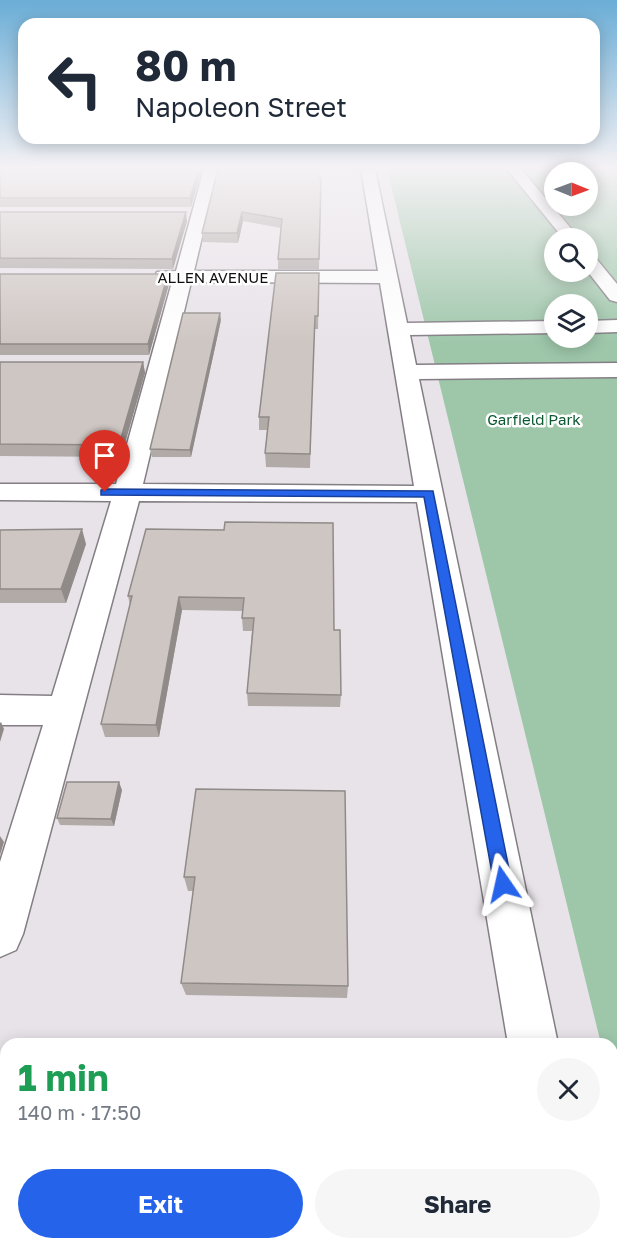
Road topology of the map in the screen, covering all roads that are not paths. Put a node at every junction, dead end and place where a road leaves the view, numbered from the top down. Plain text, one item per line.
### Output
1 (192, 227) edge
2 (379, 227) edge
3 (598, 272) edge
4 (150, 276) edge
5 (184, 276) junction
6 (389, 277) junction
7 (617, 296) edge
8 (617, 326) edge
9 (544, 327) edge
10 (598, 327) edge
11 (399, 329) junction
12 (617, 370) edge
13 (406, 372) junction
14 (0, 492) edge
15 (127, 493) junction
16 (429, 494) junction
17 (0, 710) edge
18 (66, 711) junction
19 (0, 934) edge
20 (532, 1038) edge

1 - 5 street
2 - 6 street
3 - 7 street
4 - 5 street, ALLEN AVENUE
5 - 6 street, ALLEN AVENUE
5 - 15 street
6 - 11 street
8 - 10 street
9 - 11 street
11 - 13 street
12 - 13 street
13 - 16 street
14 - 15 street
15 - 16 street
15 - 18 street
16 - 20 street
17 - 18 street
18 - 19 street

